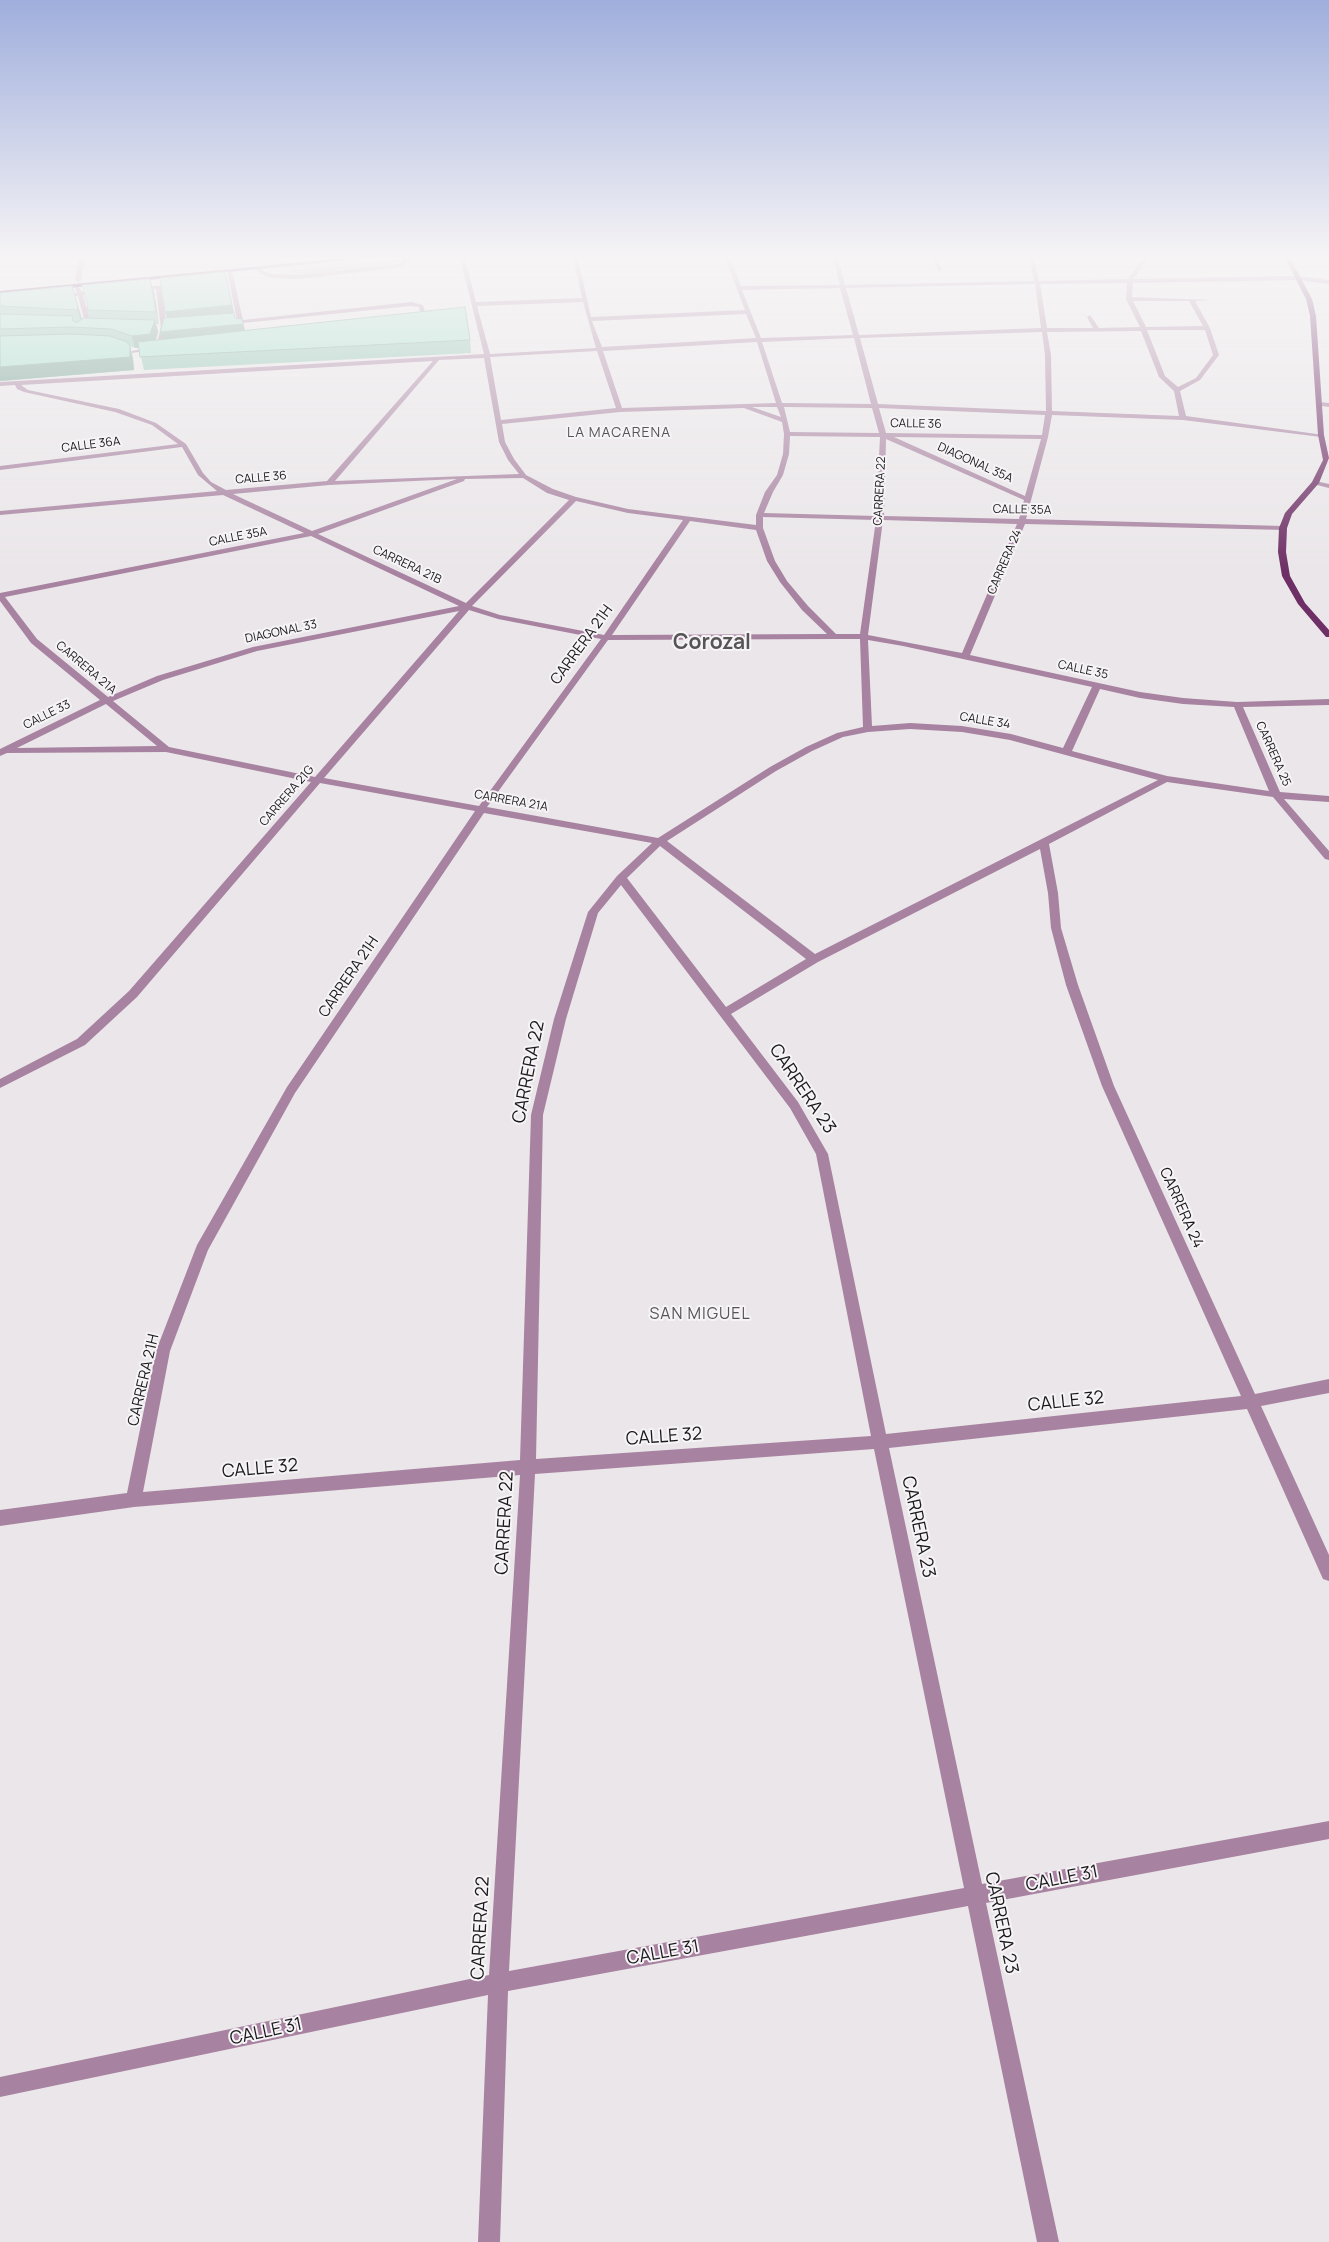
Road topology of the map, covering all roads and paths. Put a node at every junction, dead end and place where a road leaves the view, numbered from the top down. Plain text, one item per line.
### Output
1 (340, 363) edge
2 (434, 363) edge
3 (488, 363) edge
4 (604, 363) edge
5 (766, 363) edge
6 (863, 363) edge
7 (1048, 363) edge
8 (1157, 363) edge
9 (1210, 363) edge
10 (1317, 363) edge
11 (139, 366) edge
12 (139, 374) junction
13 (17, 382) junction
14 (0, 384) edge
15 (1177, 390) junction
16 (779, 404) junction
17 (1318, 404) junction
18 (737, 405) junction
19 (1329, 405) edge
20 (874, 406) junction
21 (620, 410) junction
22 (1048, 411) junction
23 (1182, 418) junction
24 (785, 421) junction
25 (498, 422) junction
26 (787, 434) junction
27 (883, 435) junction
28 (1321, 435) junction
29 (1044, 437) junction
30 (184, 445) junction
31 (1328, 461) edge
32 (0, 468) edge
33 (474, 476) junction
34 (524, 476) junction
35 (328, 483) junction
36 (1315, 484) junction
37 (1329, 486) edge
38 (225, 493) junction
39 (574, 500) junction
40 (1029, 500) junction
41 (0, 513) edge
42 (760, 515) junction
43 (880, 518) junction
44 (688, 520) junction
45 (1022, 521) junction
46 (758, 528) junction
47 (1283, 528) junction
48 (310, 534) junction
49 (0, 596) edge
50 (467, 607) junction
51 (1329, 635) edge
52 (834, 636) junction
53 (864, 637) junction
54 (606, 638) junction
55 (965, 657) junction
56 (1098, 686) junction
57 (105, 701) junction
58 (1329, 702) edge
59 (1237, 705) junction
60 (868, 729) junction
61 (166, 750) junction
62 (2, 752) edge
63 (1066, 753) junction
64 (1166, 778) junction
65 (317, 780) junction
66 (1276, 795) junction
67 (1329, 800) edge
68 (482, 808) junction
69 (660, 841) junction
70 (1044, 843) junction
71 (1329, 857) edge
72 (621, 878) junction
73 (814, 959) junction
74 (725, 1013) junction
75 (0, 1084) edge
76 (1329, 1386) edge
77 (1250, 1402) junction
78 (880, 1442) junction
79 (528, 1467) junction
80 (134, 1500) junction
81 (0, 1518) edge
82 (1329, 1573) edge
83 (1329, 1830) edge
84 (974, 1896) junction
85 (498, 1983) junction
86 (0, 2087) edge
87 (489, 2242) edge
88 (1048, 2242) edge

1 - 12 street
2 - 35 street
3 - 25 street
4 - 21 street
5 - 16 street
6 - 20 street, CARRERA 22
7 - 22 street, CARRERA 24
8 - 15 street
9 - 15 street
10 - 17 main road
11 - 12 street
12 - 13 street
13 - 14 street
13 - 30 street, CARRERA 21B
15 - 23 street
16 - 18 street
16 - 20 street
16 - 24 street
17 - 19 street
17 - 28 main road
18 - 21 street
18 - 24 street
20 - 22 street
20 - 27 street, CARRERA 22
21 - 25 street
22 - 23 street
22 - 29 street, CARRERA 24
23 - 28 street
24 - 26 street
25 - 34 street
26 - 27 street, CALLE 36
26 - 42 street
27 - 29 street, CALLE 36
27 - 40 street, DIAGONAL 35A
27 - 43 street, CARRERA 22
28 - 31 main road
29 - 40 street, CARRERA 24
30 - 32 street, CALLE 36A
30 - 38 street, CARRERA 21B
31 - 36 main road
33 - 34 street, CALLE 36
33 - 35 street, CALLE 36
33 - 48 street, CALLE 35A
34 - 39 street
35 - 38 street, CALLE 36
36 - 37 street
36 - 47 main road
38 - 41 street, CALLE 36
38 - 48 street, CARRERA 21B
39 - 44 street
39 - 50 street, CARRERA 21G
40 - 45 street, CARRERA 24
42 - 43 street, CALLE 35A
42 - 46 street
43 - 45 street, CALLE 35A
43 - 53 street, CARRERA 22
44 - 46 street
44 - 54 street, CARRERA 21H
45 - 47 street, CALLE 35A
45 - 55 street, CARRERA 24
46 - 52 street
47 - 51 main road
48 - 49 street, CALLE 35A
48 - 50 street, CARRERA 21B
49 - 57 street, CARRERA 21A
50 - 54 street, CARRERA 21B
50 - 57 street, DIAGONAL 33
50 - 65 street, CARRERA 21G
52 - 53 street, CALLE 35
52 - 54 street, CARRERA 21B
53 - 55 street, CALLE 35
53 - 60 street, CARRERA 22
54 - 68 street, CARRERA 21H
55 - 56 street, CALLE 35
56 - 59 street, CALLE 35
56 - 63 street
57 - 61 street, CARRERA 21A
57 - 62 street, CALLE 33
58 - 59 street, CALLE 35
59 - 66 street, CARRERA 25
60 - 63 street, CALLE 34
60 - 69 street, CALLE 34
61 - 62 street, CARRERA 21A
61 - 65 street, CARRERA 21A
63 - 64 street, CALLE 34
64 - 66 street, CALLE 34
64 - 70 street
65 - 68 street, CARRERA 21A
65 - 75 street, CARRERA 21G
66 - 67 street, CALLE 34
66 - 71 street, CARRERA 25
68 - 69 street, CARRERA 21A
68 - 80 street, CARRERA 21H
69 - 72 street, CARRERA 22
69 - 73 street, CARRERA 21A
70 - 73 street
70 - 77 street, CARRERA 24
72 - 74 street, CARRERA 23
72 - 79 street, CARRERA 22
73 - 74 street
74 - 78 street, CARRERA 23
76 - 77 street, CALLE 32
77 - 78 street, CALLE 32
77 - 82 street, CARRERA 24
78 - 79 street, CALLE 32
78 - 84 street, CARRERA 23
79 - 80 street, CALLE 32
79 - 85 street, CARRERA 22
80 - 81 street, CALLE 32
83 - 84 street, CALLE 31
84 - 85 street, CALLE 31
84 - 88 street, CARRERA 23
85 - 86 street, CALLE 31
85 - 87 street, CARRERA 22

